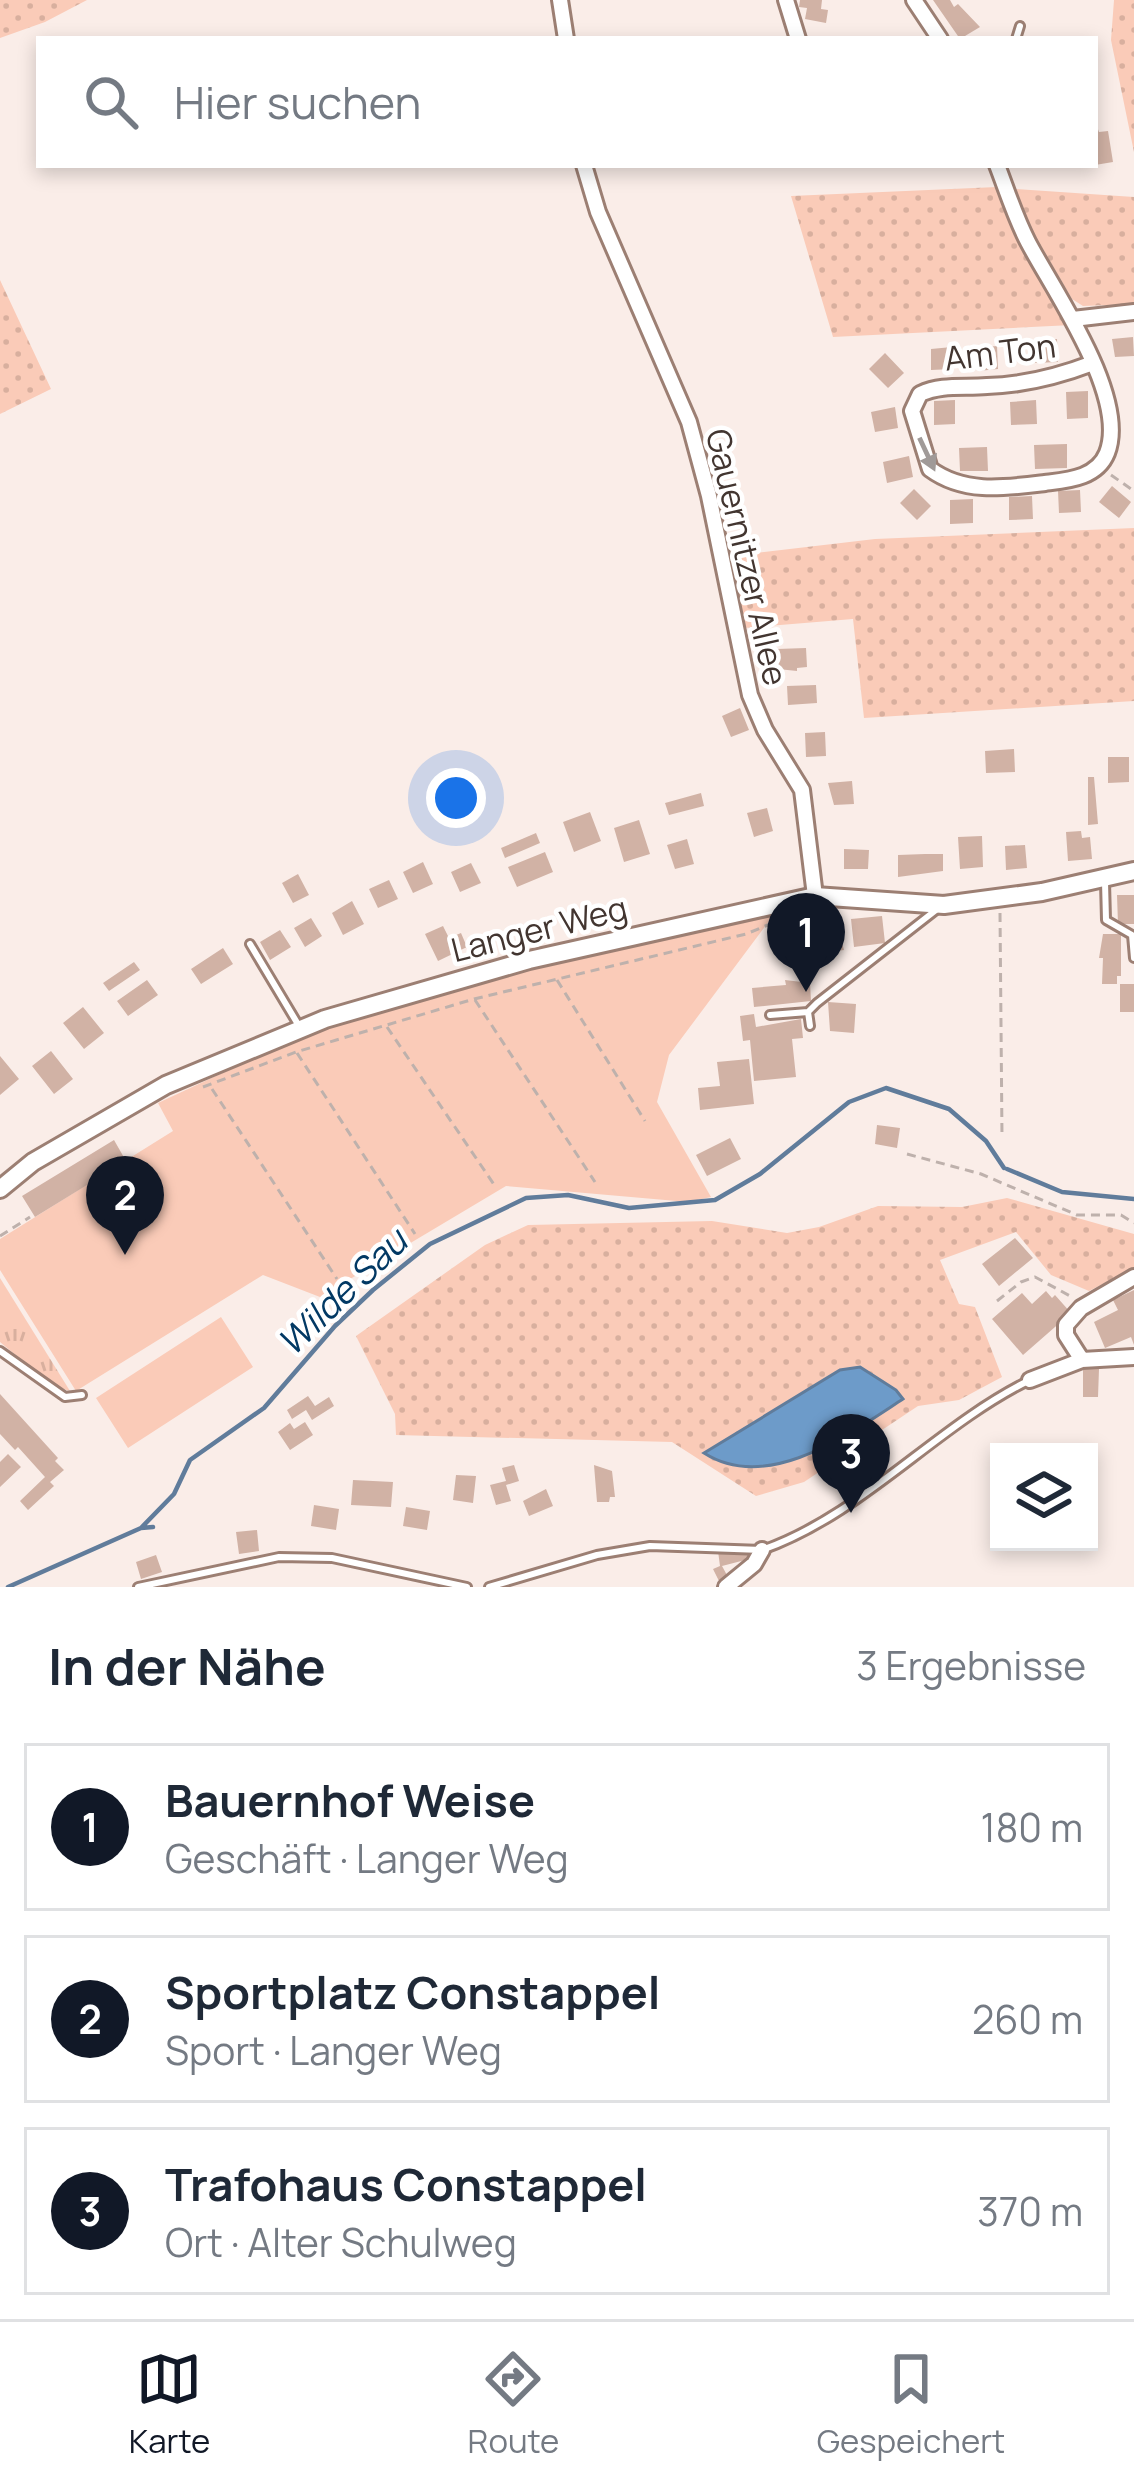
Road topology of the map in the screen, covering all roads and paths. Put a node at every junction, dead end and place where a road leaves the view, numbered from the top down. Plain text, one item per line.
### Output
1 (560, 0) edge
2 (786, 0) edge
3 (914, 0) edge
4 (1020, 26) dead end
5 (566, 36) edge
6 (797, 36) edge
7 (938, 36) edge
8 (1017, 36) edge
9 (585, 168) edge
10 (998, 168) edge
11 (1134, 313) edge
12 (1073, 320) junction
13 (1093, 363) junction
14 (1097, 465) junction
15 (1134, 491) edge
16 (1134, 871) edge
17 (1105, 878) junction
18 (815, 896) junction
19 (1000, 899) junction
20 (790, 900) junction
21 (944, 904) junction
22 (250, 944) dead end
23 (1134, 958) edge
24 (556, 979) junction
25 (474, 999) junction
26 (808, 1012) junction
27 (770, 1015) dead end
28 (386, 1025) junction
29 (810, 1026) dead end
30 (301, 1029) junction
31 (296, 1052) junction
32 (166, 1085) junction
33 (211, 1088) junction
34 (645, 1121) dead end
35 (1002, 1137) dead end
36 (908, 1154) dead end
37 (595, 1182) dead end
38 (495, 1186) dead end
39 (0, 1189) edge
40 (30, 1216) dead end
41 (1134, 1223) edge
42 (415, 1234) dead end
43 (0, 1236) edge
44 (1134, 1277) edge
45 (337, 1279) dead end
46 (997, 1301) dead end
47 (1081, 1308) junction
48 (0, 1351) edge
49 (1134, 1357) edge
50 (1082, 1360) junction
51 (1030, 1380) joint
52 (82, 1395) dead end
53 (762, 1550) junction
54 (138, 1587) edge
55 (466, 1587) edge
56 (489, 1587) edge
57 (726, 1587) edge

1 - 5 street
2 - 6 street
3 - 7 street
4 - 8 lane
9 - 18 street, Gauernitzer Allee
10 - 12 street, Am Ton
11 - 12 street, Am Ton
12 - 13 street, Am Ton
13 - 14 street, Am Ton
13 -> 14 street, Am Ton
14 - 15 path
16 - 17 street, Langer Weg
17 - 19 street, Langer Weg
17 - 23 lane
18 - 20 street, Langer Weg
18 - 21 street, Langer Weg
19 - 21 street, Langer Weg
19 - 35 path
20 - 24 path
20 - 30 street, Langer Weg
21 - 26 lane
22 - 30 lane
24 - 25 path
24 - 34 path
25 - 28 path
25 - 37 path
26 - 27 lane
26 - 29 lane
28 - 31 path
28 - 38 path
30 - 32 street, Langer Weg
31 - 33 path
31 - 42 path
32 - 33 path
32 - 39 street, Langer Weg
33 - 45 path
36 - 41 path
40 - 43 path
44 - 47 street
46 - 47 path
47 - 50 street
48 - 52 lane
49 - 50 street
50 - 51 street
51 - 53 lane
53 - 56 lane
53 - 57 street
54 - 55 lane

